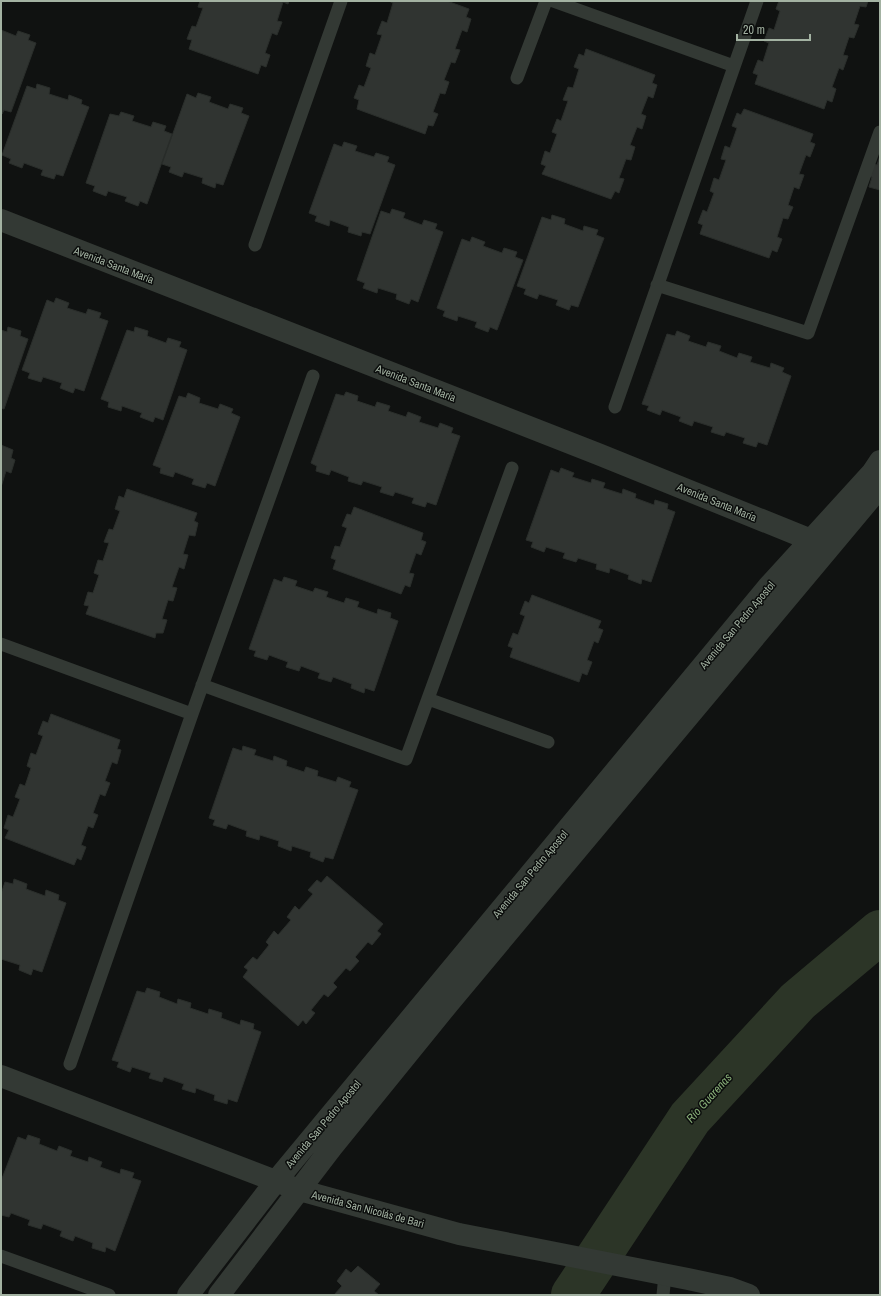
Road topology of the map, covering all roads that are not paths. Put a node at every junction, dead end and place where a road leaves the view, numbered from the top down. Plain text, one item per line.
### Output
1 (341, 1) edge
2 (546, 1) edge
3 (553, 1) edge
4 (757, 1) edge
5 (734, 66) junction
6 (517, 78) dead end
7 (880, 132) edge
8 (1, 220) edge
9 (255, 245) dead end
10 (657, 285) junction
11 (313, 376) dead end
12 (615, 407) dead end
13 (880, 461) edge
14 (512, 468) dead end
15 (880, 487) edge
16 (819, 546) junction
17 (1, 644) edge
18 (202, 685) junction
19 (428, 699) junction
20 (192, 714) junction
21 (548, 742) dead end
22 (70, 1064) dead end
23 (1, 1076) edge
24 (276, 1181) junction
25 (299, 1190) junction
26 (1, 1256) edge
27 (664, 1285) edge
28 (109, 1295) edge
29 (188, 1295) edge
30 (219, 1295) edge
31 (749, 1295) edge

1 - 9 lane
2 - 6 lane
3 - 5 lane
4 - 5 lane
5 - 10 lane
7 - 10 lane
8 - 16 street, Avenida Santa María
10 - 12 lane
11 - 18 lane
13 - 16 street, Avenida San Pedro Apostol
14 - 19 lane
15 - 16 street, Avenida San Pedro Apostol
16 - 24 street, Avenida San Pedro Apostol
16 - 25 street, Avenida San Pedro Apostol
17 - 20 lane
18 - 19 lane
18 - 20 lane
19 - 21 lane
20 - 22 lane
23 - 24 street, Avenida San Nicolás de Bari
24 - 25 street, Avenida San Nicolás de Bari
24 - 29 street, Avenida San Pedro Apostol
25 - 27 street, Avenida San Nicolás de Bari
25 - 30 street, Avenida San Pedro Apostol
26 - 28 lane
27 - 31 street, Avenida San Nicolás de Bari

